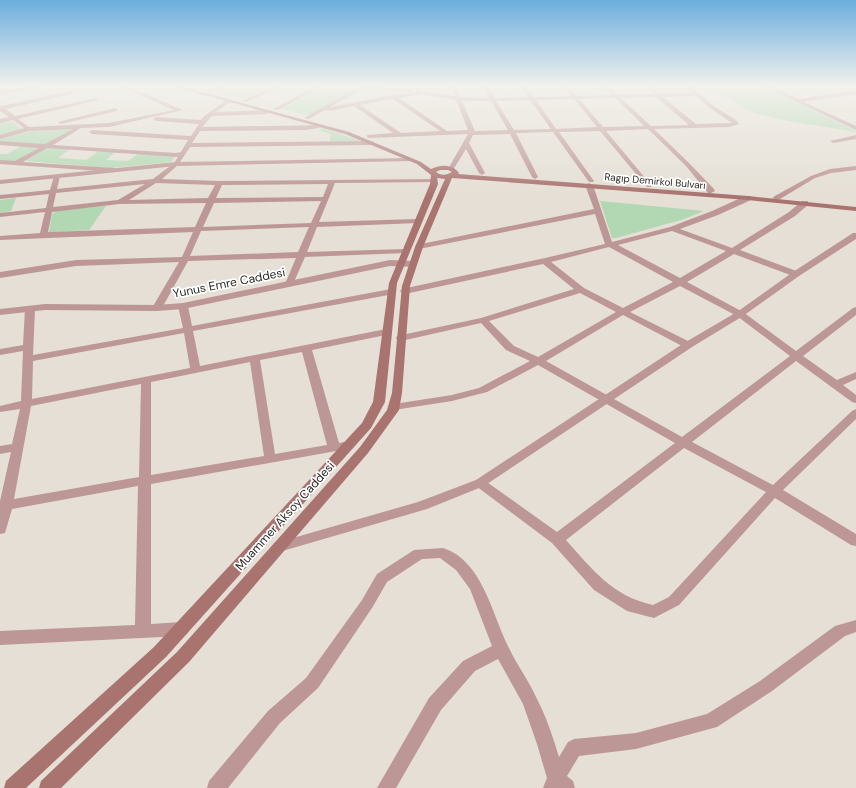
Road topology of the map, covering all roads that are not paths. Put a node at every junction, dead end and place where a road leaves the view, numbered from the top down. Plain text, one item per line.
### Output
1 (202, 122) edge
2 (20, 123) edge
3 (57, 123) edge
4 (117, 123) edge
5 (309, 123) edge
6 (323, 123) edge
7 (382, 123) edge
8 (431, 123) edge
9 (467, 123) edge
10 (507, 123) edge
11 (549, 123) edge
12 (598, 123) edge
13 (645, 123) edge
14 (690, 123) edge
15 (734, 123) edge
16 (845, 123) edge
17 (80, 126) junction
18 (321, 126) junction
19 (694, 126) junction
20 (649, 127) junction
21 (856, 128) edge
22 (28, 129) junction
23 (198, 129) junction
24 (603, 129) junction
25 (73, 130) junction
26 (554, 130) junction
27 (512, 132) junction
28 (446, 133) junction
29 (471, 133) junction
30 (400, 135) junction
31 (369, 136) junction
32 (0, 137) edge
33 (856, 137) edge
34 (192, 138) junction
35 (834, 141) dead end
36 (466, 142) junction
37 (0, 143) edge
38 (372, 143) junction
39 (188, 145) junction
40 (47, 146) junction
41 (183, 153) junction
42 (411, 160) junction
43 (0, 164) edge
44 (16, 164) junction
45 (176, 164) junction
46 (856, 168) edge
47 (114, 170) junction
48 (432, 170) junction
49 (450, 172) junction
50 (482, 173) junction
51 (57, 176) junction
52 (535, 177) junction
53 (155, 181) junction
54 (333, 181) junction
55 (0, 182) edge
56 (219, 183) junction
57 (590, 183) junction
58 (649, 186) junction
59 (711, 191) junction
60 (53, 192) junction
61 (777, 196) junction
62 (0, 197) edge
63 (748, 198) junction
64 (325, 199) junction
65 (120, 202) junction
66 (210, 202) junction
67 (805, 204) junction
68 (856, 206) edge
69 (856, 209) edge
70 (49, 210) junction
71 (597, 211) junction
72 (0, 215) edge
73 (418, 221) junction
74 (314, 225) junction
75 (198, 229) junction
76 (673, 229) junction
77 (43, 235) junction
78 (856, 235) edge
79 (0, 238) edge
80 (609, 244) junction
81 (419, 248) junction
82 (406, 251) junction
83 (733, 252) junction
84 (302, 254) junction
85 (185, 259) junction
86 (545, 261) junction
87 (407, 264) junction
88 (796, 274) junction
89 (0, 275) edge
90 (680, 282) junction
91 (289, 284) junction
92 (581, 290) junction
93 (405, 291) junction
94 (391, 292) junction
95 (183, 306) junction
96 (157, 308) junction
97 (30, 309) junction
98 (856, 310) edge
99 (0, 312) edge
100 (622, 312) junction
101 (740, 314) junction
102 (483, 320) junction
103 (188, 329) junction
104 (386, 332) junction
105 (401, 338) junction
106 (688, 345) junction
107 (28, 347) junction
108 (306, 348) junction
109 (0, 352) edge
110 (796, 356) junction
111 (28, 359) junction
112 (255, 359) junction
113 (538, 361) junction
114 (196, 370) junction
115 (856, 375) edge
116 (146, 381) junction
117 (836, 385) junction
118 (607, 399) junction
119 (856, 400) edge
120 (26, 405) junction
121 (394, 406) junction
122 (0, 409) edge
123 (856, 413) edge
124 (684, 443) junction
125 (350, 445) junction
126 (17, 447) junction
127 (334, 447) junction
128 (0, 450) edge
129 (270, 458) junction
130 (144, 480) junction
131 (480, 483) junction
132 (774, 490) junction
133 (3, 505) edge
134 (0, 529) edge
135 (557, 539) junction
136 (856, 541) edge
137 (279, 547) junction
138 (856, 626) edge
139 (182, 629) junction
140 (143, 630) junction
141 (0, 638) edge
142 (501, 649) junction
143 (558, 785) edge
144 (13, 788) edge
145 (48, 788) edge
146 (216, 788) edge
147 (386, 788) edge

1 - 23 street
2 - 22 street
3 - 22 street
4 - 17 street
5 - 18 main road
6 - 31 main road
7 - 30 street
8 - 28 street
9 - 29 street
10 - 27 street
11 - 26 street
12 - 24 street
13 - 20 street
14 - 19 street
15 - 19 street
16 - 21 street
17 - 22 street
17 - 25 street
18 - 23 street
18 - 38 main road
19 - 20 street
20 - 24 street
20 - 59 street
22 - 32 street
23 - 34 street
24 - 26 street
24 - 58 street
25 - 34 street
25 - 40 street
26 - 27 street
26 - 57 street
27 - 29 street
27 - 52 street
28 - 29 street
28 - 30 street
29 - 36 street
30 - 31 street
31 - 48 main road
33 - 35 street
34 - 39 street
36 - 49 street
36 - 50 street
37 - 40 street
38 - 39 street
38 - 42 main road
39 - 41 street
40 - 41 street
40 - 44 street
41 - 45 street
42 - 45 street
42 - 48 main road
43 - 44 street
44 - 47 street
45 - 47 street
45 - 53 street
46 - 61 street
47 - 51 street
48 - 49 main road
48 - 54 street
48 - 73 main road, Muammer Aksoy Caddesi
49 - 50 main road, Ragıp Demirkol Bulvarı
49 - 57 main road, Ragıp Demirkol Bulvarı
49 - 81 main road
50 - 52 main road, Ragıp Demirkol Bulvarı
51 - 55 street
51 - 60 street
52 - 57 main road, Ragıp Demirkol Bulvarı
53 - 56 street
53 - 60 street
53 - 65 street
54 - 56 street
54 - 64 street
56 - 66 street
57 - 58 main road, Ragıp Demirkol Bulvarı
57 - 63 main road, Ragıp Demirkol Bulvarı
57 - 71 street
58 - 59 main road, Ragıp Demirkol Bulvarı
59 - 61 main road, Ragıp Demirkol Bulvarı
60 - 62 street
60 - 70 street
61 - 68 main road, Ragıp Demirkol Bulvarı
63 - 67 main road, Ragıp Demirkol Bulvarı
63 - 76 street
64 - 66 street
64 - 74 street
65 - 66 street
65 - 70 street
66 - 75 street
67 - 69 main road, Ragıp Demirkol Bulvarı
67 - 83 street
70 - 72 street
70 - 77 street
71 - 80 street
71 - 81 street
73 - 74 street
73 - 82 main road, Muammer Aksoy Caddesi
74 - 75 street
74 - 84 street
75 - 77 street
75 - 85 street
76 - 80 street
76 - 83 street
77 - 79 street
78 - 88 street
80 - 86 street
80 - 90 street
81 - 87 main road
82 - 84 street
82 - 87 main road, Muammer Aksoy Caddesi
83 - 88 street
83 - 90 street
84 - 85 street
84 - 91 street
85 - 89 street
85 - 96 street
86 - 92 street
86 - 93 street
87 - 91 street, Yunus Emre Caddesi
87 - 93 main road
87 - 94 main road, Muammer Aksoy Caddesi
88 - 101 street
90 - 100 street
90 - 101 street
91 - 95 street, Yunus Emre Caddesi
92 - 100 street
92 - 102 street
93 - 105 main road
94 - 103 street
94 - 104 main road, Muammer Aksoy Caddesi
95 - 96 street, Yunus Emre Caddesi
95 - 103 street
96 - 97 street, Yunus Emre Caddesi
97 - 99 street, Yunus Emre Caddesi
97 - 107 street
98 - 110 street
100 - 106 street
100 - 113 street
101 - 106 street
101 - 110 street
102 - 105 street
102 - 113 street
103 - 111 street
103 - 114 street
104 - 108 street
104 - 125 main road, Muammer Aksoy Caddesi
105 - 121 main road
106 - 118 street
107 - 109 street
107 - 111 street
108 - 112 street
108 - 127 street
110 - 117 street
110 - 124 street
111 - 120 street
112 - 114 street
112 - 129 street
113 - 118 street
113 - 121 street
114 - 116 street
115 - 117 street
116 - 120 street
116 - 130 street
117 - 119 street
118 - 124 street
118 - 131 street
120 - 122 street
120 - 126 street
121 - 137 main road
123 - 132 street
124 - 132 street
124 - 135 street
125 - 127 street
125 - 139 main road, Muammer Aksoy Caddesi
126 - 128 street
126 - 133 street
127 - 129 street
129 - 130 street
130 - 133 street
130 - 140 street
131 - 135 street
131 - 137 street
132 - 135 street
132 - 136 street
133 - 134 street
137 - 145 main road
138 - 143 street
139 - 140 street
139 - 144 main road, Muammer Aksoy Caddesi
140 - 141 street
142 - 143 street
142 - 146 street
142 - 147 street

